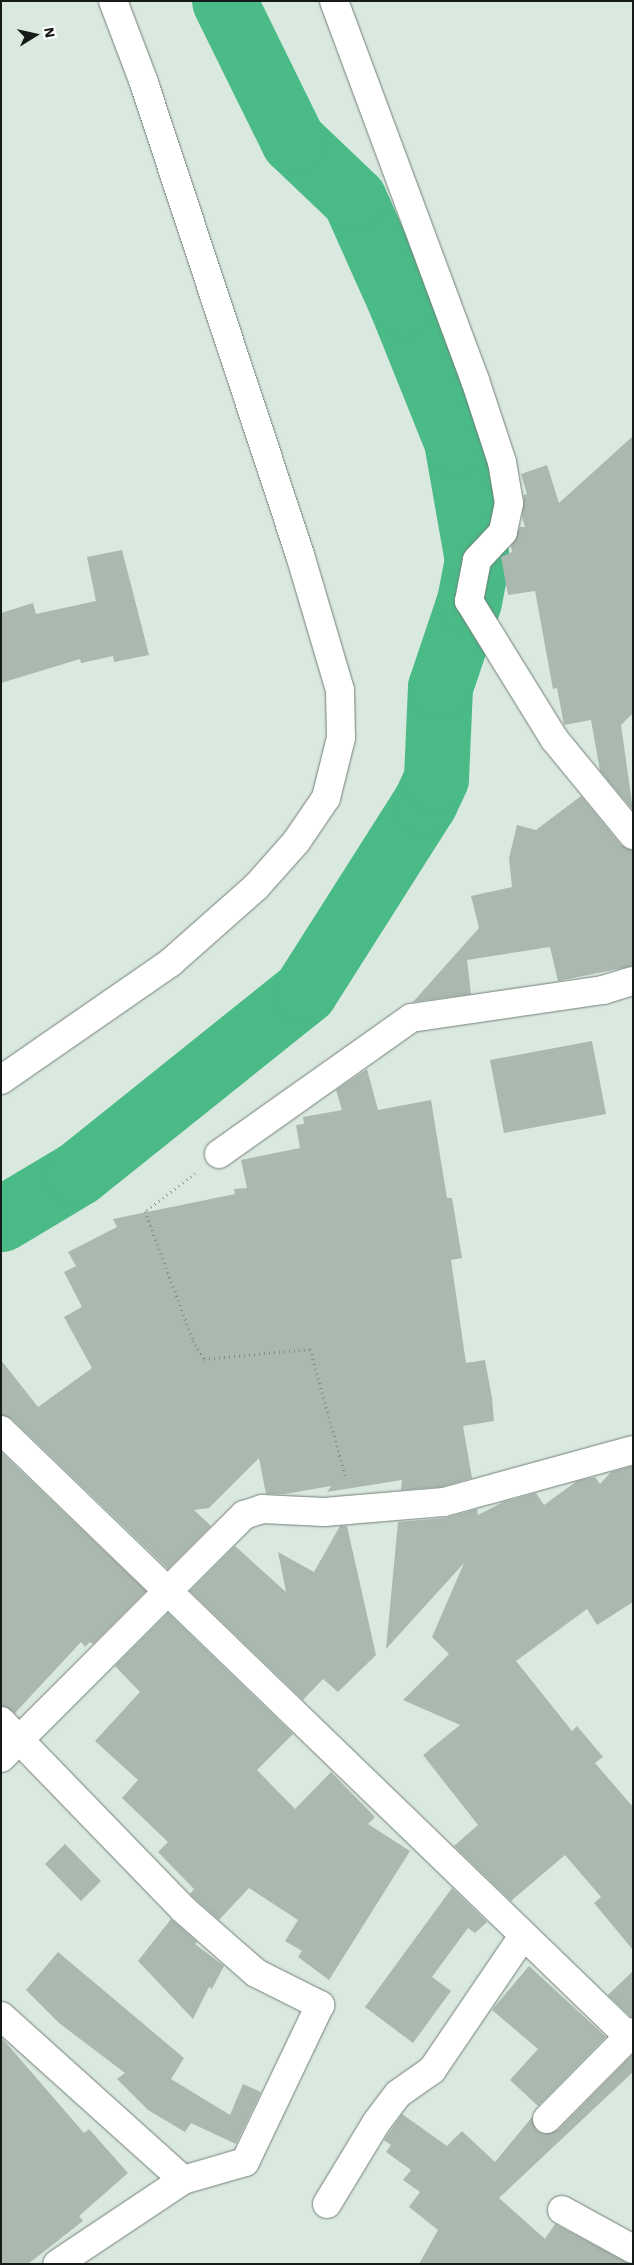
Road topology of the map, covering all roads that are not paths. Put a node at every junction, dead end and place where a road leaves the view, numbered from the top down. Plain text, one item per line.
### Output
1 (112, 1) edge
2 (334, 1) edge
3 (633, 835) edge
4 (633, 982) edge
5 (1, 1080) edge
6 (219, 1154) road end
7 (1, 1430) edge
8 (633, 1450) edge
9 (167, 1592) junction
10 (8, 1739) edge
11 (524, 1936) junction
12 (1, 2016) edge
13 (630, 2034) edge
14 (547, 2119) dead end
15 (183, 2180) junction
16 (327, 2204) dead end
17 (562, 2210) dead end
18 (633, 2250) edge
19 (58, 2264) edge

1 - 5 street
2 - 3 street
4 - 6 street
7 - 9 street
8 - 9 street
9 - 10 street
9 - 11 street
10 - 15 street
11 - 13 street
11 - 16 street
12 - 15 street
13 - 14 street
15 - 19 street
17 - 18 street

